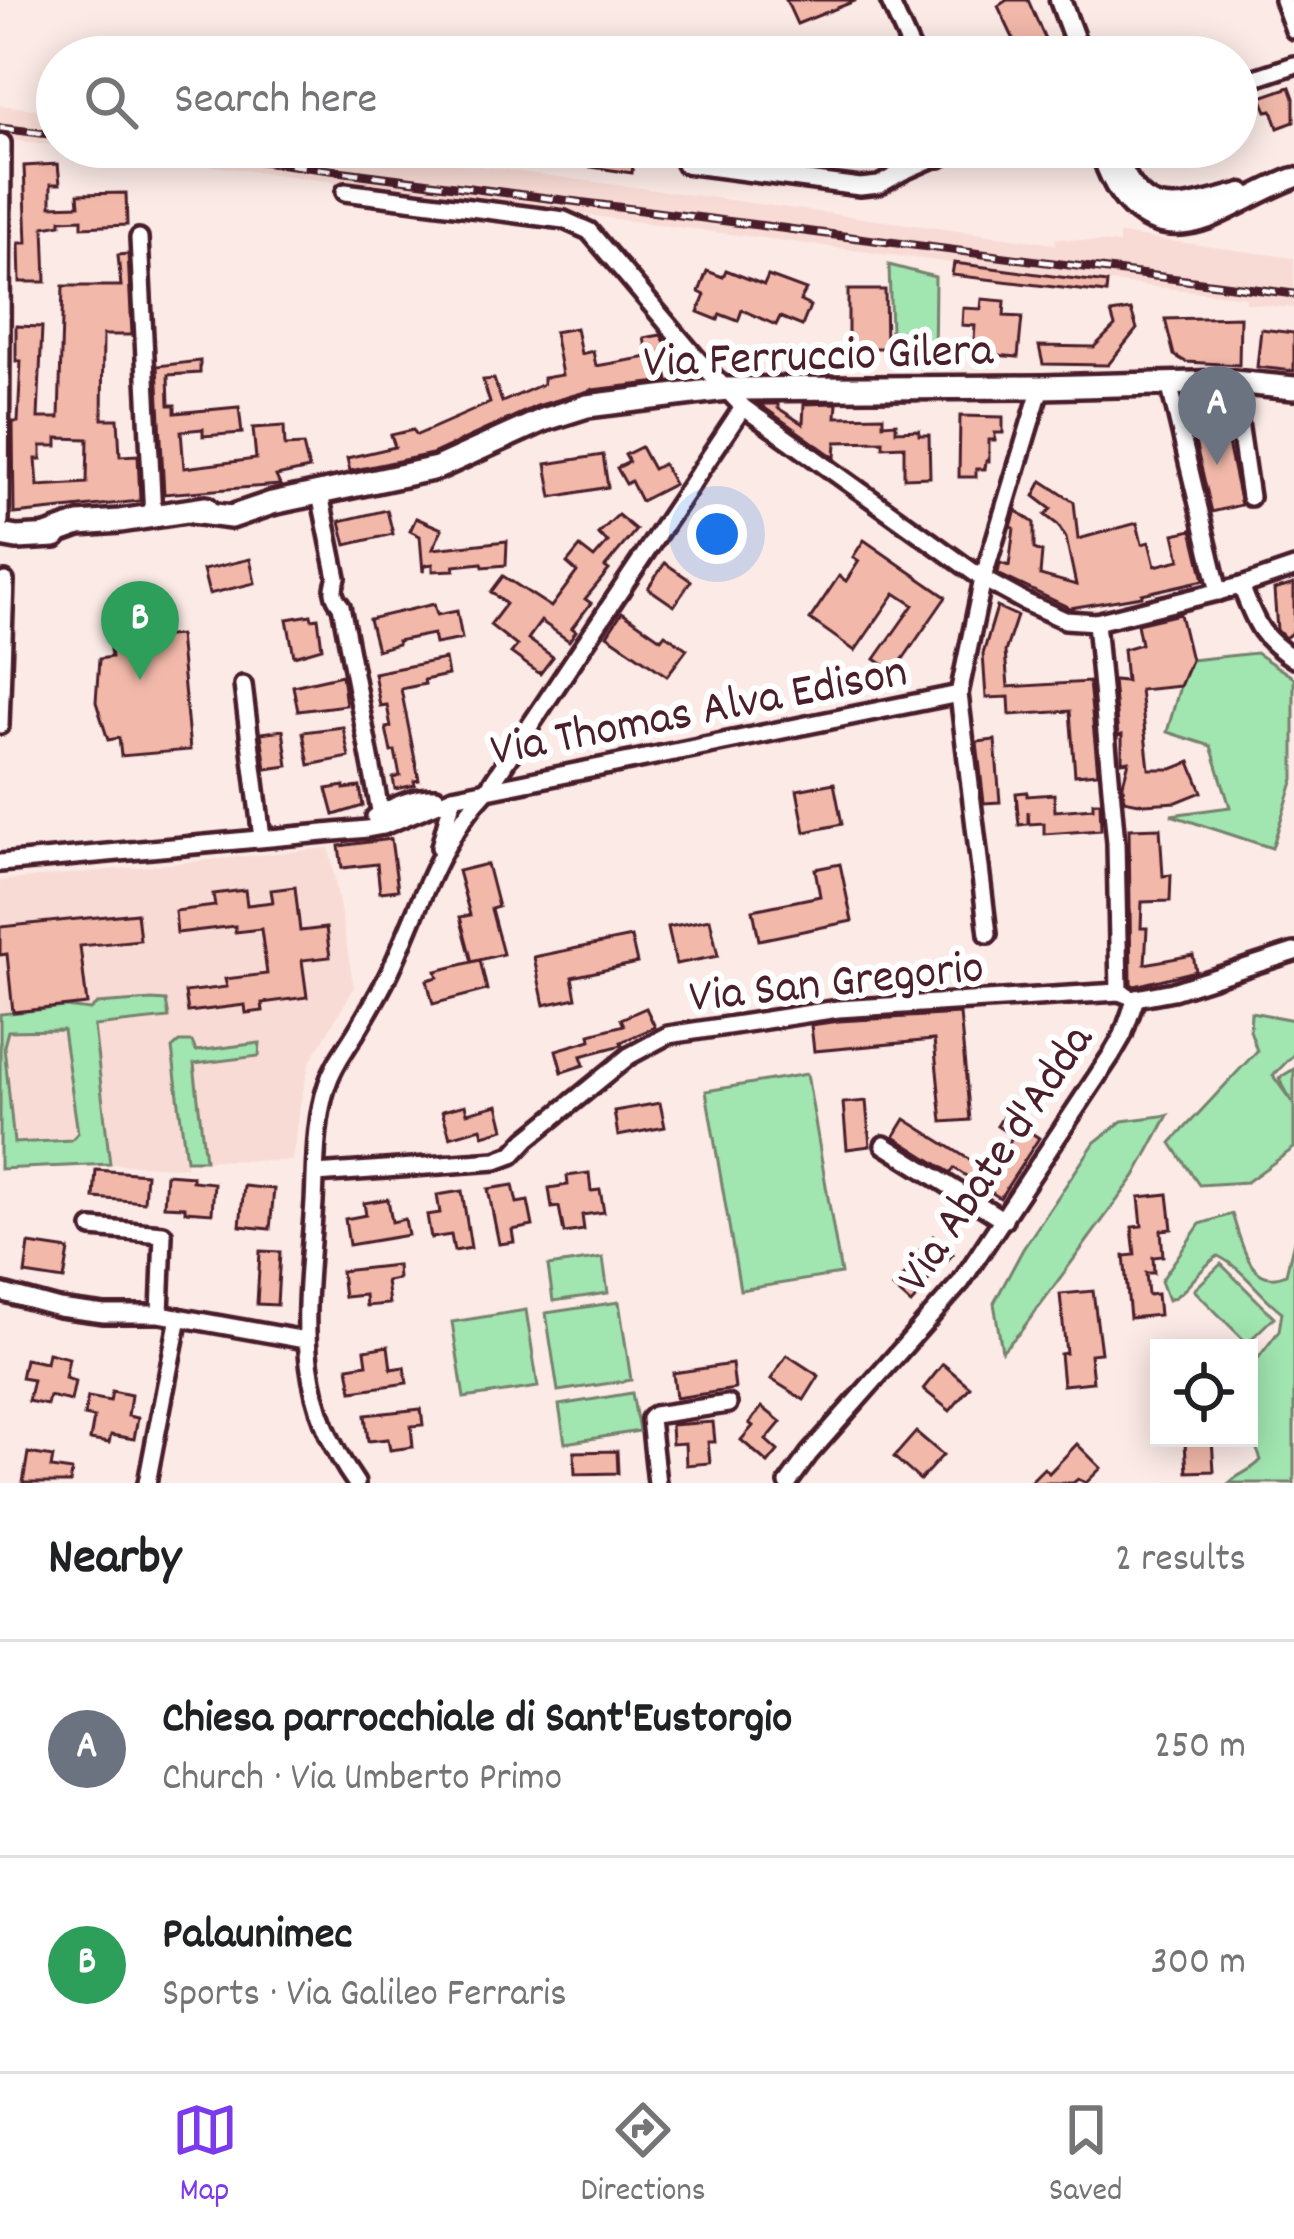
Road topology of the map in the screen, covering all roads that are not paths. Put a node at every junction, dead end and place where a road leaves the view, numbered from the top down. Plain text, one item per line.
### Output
1 (890, 0) edge
2 (1050, 0) edge
3 (1060, 0) edge
4 (1282, 0) edge
5 (1294, 30) edge
6 (906, 36) edge
7 (1063, 36) edge
8 (1073, 36) edge
9 (1294, 64) edge
10 (1258, 77) edge
11 (2, 143) edge
12 (715, 168) edge
13 (906, 168) edge
14 (1106, 168) edge
15 (1121, 168) edge
16 (1285, 181) edge
17 (345, 192) dead end
18 (1132, 197) junction
19 (139, 238) dead end
20 (1, 345) edge
21 (1232, 382) junction
22 (1169, 383) junction
23 (1041, 387) junction
24 (1294, 388) edge
25 (726, 389) junction
26 (743, 407) junction
27 (320, 494) junction
28 (1250, 497) dead end
29 (153, 517) junction
30 (0, 521) edge
31 (6, 540) edge
32 (1294, 568) edge
33 (982, 579) junction
34 (5, 581) dead end
35 (1241, 586) junction
36 (1219, 592) junction
37 (1096, 622) junction
38 (1289, 656) edge
39 (243, 685) dead end
40 (959, 694) junction
41 (0, 721) edge
42 (487, 790) junction
43 (453, 796) junction
44 (415, 812) junction
45 (381, 820) junction
46 (445, 826) junction
47 (262, 838) junction
48 (439, 856) junction
49 (0, 862) edge
50 (988, 934) dead end
51 (1294, 952) edge
52 (1127, 995) junction
53 (884, 1145) dead end
54 (316, 1174) junction
55 (1004, 1220) junction
56 (92, 1228) dead end
57 (0, 1292) edge
58 (160, 1314) junction
59 (179, 1317) junction
60 (305, 1340) junction
61 (728, 1404) dead end
62 (146, 1483) edge
63 (356, 1483) edge
64 (657, 1483) edge
65 (788, 1483) edge

1 - 6 street
2 - 7 street
3 - 8 street
4 - 5 street
9 - 10 street
11 - 20 street
12 - 13 street
14 - 18 street
15 - 18 street
16 - 18 street
17 - 25 street
19 - 29 street
20 - 30 street
21 - 22 main road, Via Ferruccio Gilera
21 - 24 main road, Via Ferruccio Gilera
21 - 28 street
22 - 23 main road, Via Ferruccio Gilera
22 - 36 street
23 - 25 main road, Via Ferruccio Gilera
23 - 33 street
25 - 26 street
25 - 27 main road, Via Ferruccio Gilera
26 - 33 street
26 - 42 street
27 - 29 main road, Via Ferruccio Gilera
27 - 45 street
29 - 31 main road, Via Ferruccio Gilera
32 - 35 street
33 - 37 street
33 - 40 street
34 - 41 street
35 - 36 street
35 - 38 street
36 - 37 street
37 - 52 street, Via Abate d'Adda
39 - 47 street
40 - 42 street, Via Thomas Alva Edison
40 - 50 street
42 - 43 street, Via Thomas Alva Edison
42 - 48 street
43 - 44 street, Via Thomas Alva Edison
43 - 45 street, Via Thomas Alva Edison
43 - 46 street
44 - 45 street, Via Thomas Alva Edison
44 - 46 street, Via Thomas Alva Edison
45 - 47 street, Via Thomas Alva Edison
46 - 48 street
47 - 49 street, Via Thomas Alva Edison
48 - 54 street
51 - 52 street, Via San Gregorio
52 - 54 street, Via San Gregorio
52 - 55 street, Via Abate d'Adda
53 - 55 street
54 - 60 street
55 - 65 street, Via Abate d'Adda
56 - 58 street
57 - 58 street
58 - 59 street
59 - 60 street
59 - 62 street
60 - 63 street
61 - 64 street

